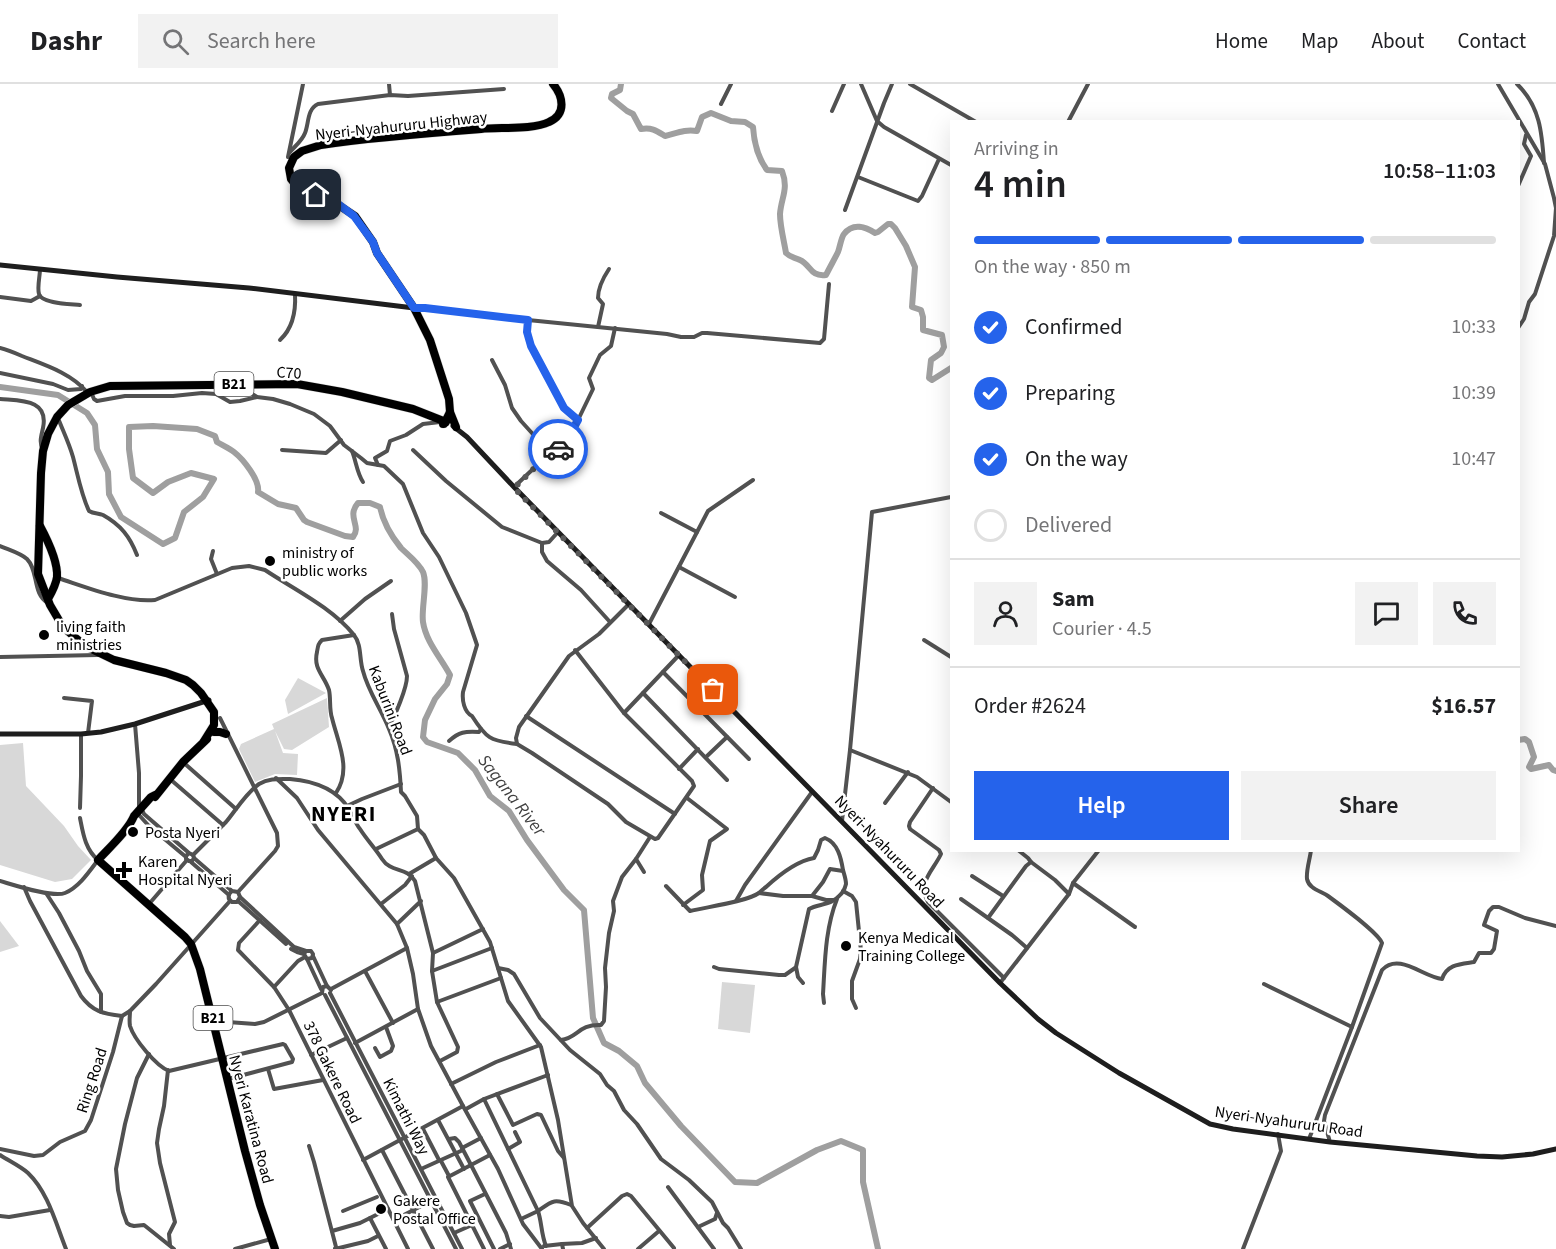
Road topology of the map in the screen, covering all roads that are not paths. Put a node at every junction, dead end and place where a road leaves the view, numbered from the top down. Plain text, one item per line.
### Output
1 (303, 84) edge
2 (389, 84) edge
3 (553, 84) edge
4 (730, 84) edge
5 (844, 84) edge
6 (861, 84) edge
7 (892, 84) edge
8 (910, 84) edge
9 (1088, 84) edge
10 (1498, 84) edge
11 (1517, 84) edge
12 (504, 89) dead end
13 (390, 95) junction
14 (721, 104) dead end
15 (832, 111) dead end
16 (973, 120) edge
17 (1069, 120) edge
18 (1518, 120) edge
19 (877, 121) junction
20 (1520, 123) edge
21 (1526, 134) junction
22 (939, 159) junction
23 (950, 164) edge
24 (1545, 164) junction
25 (858, 177) junction
26 (1520, 181) edge
27 (845, 210) dead end
28 (0, 265) edge
29 (40, 269) junction
30 (609, 269) dead end
31 (829, 284) dead end
32 (295, 294) junction
33 (40, 296) junction
34 (0, 297) edge
35 (80, 305) dead end
36 (414, 308) junction
37 (528, 320) junction
38 (1520, 325) edge
39 (598, 327) junction
40 (615, 328) junction
41 (280, 340) dead end
42 (0, 348) edge
43 (492, 360) dead end
44 (0, 373) edge
45 (236, 384) junction
46 (87, 390) junction
47 (257, 397) junction
48 (0, 399) edge
49 (448, 412) junction
50 (57, 417) junction
51 (578, 420) junction
52 (442, 422) junction
53 (456, 427) junction
54 (341, 440) junction
55 (282, 450) dead end
56 (352, 450) junction
57 (413, 450) dead end
58 (43, 451) junction
59 (550, 453) junction
60 (489, 461) junction
61 (379, 466) junction
62 (753, 480) dead end
63 (363, 482) dead end
64 (514, 488) junction
65 (950, 496) edge
66 (662, 513) dead end
67 (40, 524) junction
68 (558, 532) junction
69 (698, 532) junction
70 (542, 543) junction
71 (1, 547) edge
72 (213, 551) dead end
73 (0, 553) edge
74 (137, 555) dead end
75 (679, 567) junction
76 (217, 574) junction
77 (57, 578) junction
78 (391, 580) dead end
79 (735, 597) dead end
80 (49, 602) junction
81 (630, 604) junction
82 (392, 614) dead end
83 (340, 621) junction
84 (610, 622) junction
85 (649, 624) junction
86 (354, 635) junction
87 (924, 640) dead end
88 (575, 650) junction
89 (101, 655) junction
90 (679, 655) junction
91 (950, 656) edge
92 (0, 657) edge
93 (663, 672) junction
94 (643, 693) junction
95 (64, 698) dead end
96 (205, 700) junction
97 (624, 713) junction
98 (218, 717) junction
99 (526, 717) junction
100 (135, 724) junction
101 (388, 727) junction
102 (481, 729) junction
103 (214, 732) junction
104 (88, 733) junction
105 (0, 734) edge
106 (81, 734) junction
107 (226, 734) junction
108 (727, 737) junction
109 (204, 741) junction
110 (449, 741) dead end
111 (517, 744) junction
112 (699, 749) junction
113 (850, 750) junction
114 (238, 755) junction
115 (706, 757) junction
116 (749, 759) dead end
117 (183, 762) junction
118 (679, 768) junction
119 (908, 772) junction
120 (276, 778) junction
121 (169, 779) junction
122 (727, 780) dead end
123 (401, 784) junction
124 (254, 788) junction
125 (933, 788) junction
126 (813, 791) junction
127 (336, 793) junction
128 (687, 798) junction
129 (950, 801) edge
130 (885, 803) dead end
131 (347, 806) junction
132 (80, 808) dead end
133 (237, 809) junction
134 (139, 812) junction
135 (675, 814) junction
136 (80, 818) dead end
137 (842, 820) junction
138 (223, 825) junction
139 (418, 829) junction
140 (650, 837) junction
141 (376, 849) junction
142 (1020, 852) edge
143 (1097, 852) edge
144 (1311, 852) edge
145 (190, 857) junction
146 (436, 858) junction
147 (636, 859) junction
148 (98, 860) junction
149 (1031, 862) junction
150 (843, 871) junction
151 (644, 872) dead end
152 (411, 875) junction
153 (972, 876) dead end
154 (0, 881) edge
155 (1073, 884) junction
156 (666, 886) dead end
157 (24, 887) junction
158 (843, 891) junction
159 (45, 892) junction
160 (230, 893) junction
161 (759, 893) junction
162 (1069, 894) junction
163 (812, 896) junction
164 (1003, 896) junction
165 (239, 897) junction
166 (836, 899) junction
167 (961, 899) dead end
168 (230, 901) junction
169 (421, 901) junction
170 (736, 901) junction
171 (149, 904) junction
172 (381, 904) junction
173 (683, 904) junction
174 (988, 918) junction
175 (260, 920) junction
176 (397, 924) junction
177 (1556, 926) edge
178 (1135, 927) dead end
179 (483, 929) junction
180 (191, 944) junction
181 (407, 948) junction
182 (492, 948) junction
183 (1027, 948) junction
184 (433, 953) junction
185 (306, 955) junction
186 (313, 956) junction
187 (714, 967) dead end
188 (796, 967) junction
189 (498, 968) junction
190 (364, 971) junction
191 (432, 971) junction
192 (501, 978) junction
193 (1002, 980) junction
194 (803, 983) dead end
195 (1264, 984) dead end
196 (274, 987) junction
197 (329, 989) junction
198 (323, 993) junction
199 (437, 1002) junction
200 (824, 1003) dead end
201 (856, 1008) dead end
202 (418, 1009) junction
203 (289, 1010) junction
204 (130, 1011) junction
205 (102, 1012) junction
206 (122, 1016) junction
207 (213, 1020) junction
208 (393, 1023) junction
209 (386, 1027) junction
210 (1352, 1027) junction
211 (348, 1038) junction
212 (561, 1040) junction
213 (355, 1043) junction
214 (540, 1045) junction
215 (375, 1048) dead end
216 (149, 1054) junction
217 (311, 1055) junction
218 (222, 1059) junction
219 (440, 1061) junction
220 (268, 1069) junction
221 (168, 1070) junction
222 (548, 1075) junction
223 (228, 1079) junction
224 (323, 1080) junction
225 (451, 1084) junction
226 (497, 1094) junction
227 (484, 1099) junction
228 (465, 1108) junction
229 (438, 1120) junction
230 (423, 1128) junction
231 (515, 1132) dead end
232 (1278, 1134) junction
233 (481, 1138) junction
234 (449, 1139) junction
235 (1309, 1139) junction
236 (402, 1140) junction
237 (1330, 1142) junction
238 (309, 1146) dead end
239 (0, 1149) edge
240 (463, 1149) junction
241 (507, 1149) junction
242 (1556, 1149) edge
243 (382, 1150) junction
244 (456, 1153) junction
245 (0, 1155) edge
246 (490, 1155) junction
247 (564, 1158) junction
248 (363, 1160) junction
249 (440, 1161) junction
250 (471, 1165) junction
251 (464, 1168) junction
252 (421, 1169) junction
253 (449, 1176) junction
254 (668, 1187) dead end
255 (485, 1194) junction
256 (564, 1195) junction
257 (377, 1197) dead end
258 (433, 1200) junction
259 (572, 1206) junction
260 (388, 1209) junction
261 (50, 1210) junction
262 (413, 1210) junction
263 (343, 1211) dead end
264 (538, 1211) junction
265 (717, 1213) junction
266 (0, 1216) edge
267 (370, 1218) junction
268 (521, 1219) junction
269 (394, 1220) junction
270 (472, 1225) junction
271 (698, 1227) junction
272 (587, 1228) junction
273 (332, 1231) junction
274 (659, 1231) junction
275 (454, 1233) junction
276 (378, 1236) junction
277 (596, 1238) junction
278 (271, 1239) junction
279 (511, 1246) edge
280 (563, 1246) edge
281 (543, 1247) edge
282 (172, 1248) edge
283 (674, 1248) edge
284 (66, 1249) edge
285 (238, 1249) edge
286 (275, 1249) edge
287 (335, 1249) edge
288 (386, 1249) edge
289 (408, 1249) edge
290 (433, 1249) edge
291 (456, 1249) edge
292 (462, 1249) edge
293 (484, 1249) edge
294 (494, 1249) edge
295 (500, 1249) edge
296 (604, 1249) edge
297 (638, 1249) edge
298 (714, 1249) edge
299 (741, 1249) edge
300 (1243, 1249) edge

1 - 13 street
2 - 13 street
3 - 36 highway, Nyeri-Nyahururu Highway
4 - 14 street
5 - 15 street
6 - 19 street
7 - 19 street
8 - 16 street
9 - 17 street
10 - 18 street
11 - 24 street
12 - 13 street
19 - 22 street
19 - 25 street
20 - 21 street
21 - 24 street
21 - 26 street
22 - 23 street
22 - 25 street
24 - 38 street
25 - 27 street
28 - 29 main road
29 - 32 main road
29 - 33 street
30 - 39 street
31 - 40 street
32 - 36 main road
32 - 41 street
33 - 34 street
33 - 35 street
36 - 37 street
36 - 49 highway, Nyeri-Nyahururu Highway
37 - 39 street
37 - 51 street
39 - 40 street
40 - 51 street
42 - 46 street
43 - 59 street
44 - 46 street
45 - 46 highway, C70 / B21
45 - 47 street
45 - 52 highway, C70 / B21
46 - 47 street
46 - 50 highway, C70 / B21
47 - 54 street
48 - 58 street
49 - 52 highway
49 - 53 highway, Nyeri-Nyahururu Highway
50 - 58 highway, B21
50 - 74 street
51 - 59 street
52 - 53 main road, Nyeri-Nyahururu Road
52 - 60 main road, Nyeri-Nyahururu Road
52 - 61 street
53 - 60 main road, Nyeri-Nyahururu Road
54 - 55 street
54 - 56 street
56 - 61 street
56 - 63 street
57 - 70 street
58 - 67 highway, B21
59 - 64 street
60 - 64 main road, Nyeri-Nyahururu Road
61 - 102 street
62 - 69 street
64 - 68 main road, Nyeri-Nyahururu Road
65 - 113 street
66 - 69 street
67 - 77 highway, B21
67 - 80 highway, B21
68 - 70 street
68 - 81 main road, Nyeri-Nyahururu Road
69 - 75 street
70 - 84 street
71 - 73 street
71 - 80 street
72 - 76 street
75 - 79 street
75 - 85 street
76 - 77 street
76 - 83 street
77 - 80 highway
78 - 83 street
80 - 89 highway, B21
81 - 84 street
81 - 85 main road, Nyeri-Nyahururu Road
82 - 101 street
83 - 86 street
84 - 88 street
85 - 90 main road, Nyeri-Nyahururu Road
86 - 101 street, Kaburini Road
86 - 127 street
87 - 91 street
88 - 97 street
88 - 99 street
89 - 92 street
89 - 96 highway, B21
90 - 93 street
90 - 126 main road, Nyeri-Nyahururu Road
93 - 94 street
93 - 108 street
94 - 97 street
94 - 112 street
95 - 104 street
96 - 98 highway, B21
96 - 100 main road
97 - 118 street
98 - 103 highway
98 - 107 street
98 - 109 highway
98 - 114 street
99 - 111 street
99 - 135 street
100 - 104 main road
100 - 134 street
101 - 123 street, Kaburini Road
102 - 110 street
102 - 111 street
103 - 107 highway
103 - 109 highway
104 - 106 main road
105 - 106 main road
106 - 132 street
107 - 114 street
108 - 115 street
108 - 116 street
109 - 117 highway
111 - 140 street
112 - 115 street
112 - 118 street
113 - 119 street
113 - 137 street
114 - 124 street
115 - 122 street
117 - 121 highway
117 - 133 street
118 - 128 street
119 - 125 street
119 - 130 street
120 - 124 street
120 - 127 street
120 - 172 street
121 - 134 highway
121 - 138 street
123 - 131 street
123 - 139 street, Kaburini Road
124 - 133 street
124 - 165 street
125 - 129 street
125 - 193 street
126 - 137 main road, Nyeri-Nyahururu Road
126 - 170 street
127 - 131 street
128 - 135 street
128 - 173 street
131 - 141 street
133 - 138 street
134 - 145 street
134 - 148 highway
135 - 140 street
136 - 148 street
137 - 193 main road, Nyeri-Nyahururu Road
138 - 145 street
139 - 141 street
139 - 146 street, Kaburini Road
140 - 147 street
141 - 152 street
142 - 149 street
143 - 155 street
144 - 210 street
145 - 160 street
145 - 171 street
146 - 152 street
146 - 179 street, Kaburini Road
147 - 151 street
147 - 212 street
148 - 159 street
148 - 171 highway, Nyeri Karatina Road / B21
149 - 162 street
149 - 164 street
150 - 158 street
150 - 161 street
150 - 163 street
152 - 169 street
152 - 172 street
153 - 164 street
154 - 157 street
155 - 162 street
155 - 178 street
156 - 173 street
157 - 159 street
157 - 205 street
158 - 166 street
158 - 201 street
159 - 205 street
160 - 165 street
160 - 168 street
161 - 163 street
161 - 170 street
162 - 183 street
163 - 166 street
164 - 174 street
165 - 168 street
165 - 175 street
165 - 185 street
166 - 188 street
166 - 200 street
167 - 174 street
168 - 180 street
169 - 176 street
169 - 184 street
170 - 173 street
171 - 180 highway, Nyeri Karatina Road / B21
172 - 176 street
174 - 183 street
175 - 185 street
175 - 196 street, 378 Gakere Road
176 - 181 street
177 - 237 street
179 - 182 street, Kaburini Road
179 - 184 street
180 - 204 street
180 - 207 highway, Nyeri Karatina Road / B21
181 - 190 street
181 - 202 street
182 - 189 street, Kaburini Road
182 - 191 street
183 - 193 street
184 - 191 street
185 - 186 street
185 - 186 street
185 - 196 street
185 - 198 street, Kimathi Way
186 - 197 street, Kimathi Way
187 - 188 street
188 - 194 street
189 - 192 street, Kaburini Road
189 - 212 street
190 - 197 street
190 - 208 street
191 - 199 street
192 - 199 street
192 - 214 street, Kaburini Road
193 - 232 main road, Nyeri-Nyahururu Road
195 - 210 street
196 - 203 street, 378 Gakere Road
197 - 198 street
197 - 198 street
197 - 213 street, Kimathi Way
198 - 203 street
198 - 211 street, Kimathi Way
199 - 219 street
202 - 208 street
202 - 219 street
203 - 207 street
203 - 217 street, 378 Gakere Road
204 - 206 street
204 - 216 street
205 - 206 street
206 - 239 street, Ring Road
207 - 218 highway, Nyeri Karatina Road / B21
208 - 209 street
209 - 213 street
209 - 215 street
210 - 235 street
211 - 217 street
211 - 236 street, Kimathi Way
212 - 265 street
213 - 236 street, Kimathi Way
214 - 222 street, Kaburini Road
214 - 225 street
216 - 221 street
216 - 282 street
217 - 224 street, 378 Gakere Road
218 - 220 street
218 - 221 street
218 - 223 highway, Nyeri Karatina Road / B21
219 - 225 street
220 - 223 street
220 - 224 street
221 - 282 street
222 - 226 street
222 - 247 street, Kaburini Road
223 - 278 highway, Nyeri Karatina Road / B21
224 - 248 street, 378 Gakere Road
225 - 228 street
226 - 227 street
226 - 247 street
227 - 228 street
227 - 241 street
228 - 229 street
228 - 233 street
229 - 230 street
229 - 234 street
230 - 236 street
230 - 249 street
231 - 241 street
232 - 235 main road, Nyeri-Nyahururu Road
232 - 300 street
233 - 240 street
233 - 246 street
234 - 240 street
234 - 244 street
235 - 237 main road, Nyeri-Nyahururu Road
236 - 243 street
236 - 252 street, Kimathi Way
236 - 258 street, Kimathi Way
237 - 242 main road, Nyeri-Nyahururu Road
238 - 273 street
240 - 244 street
240 - 250 street
241 - 264 street
243 - 248 street
243 - 262 street
244 - 249 street
244 - 251 street
245 - 261 street
246 - 250 street
246 - 268 street
247 - 256 street, Kaburini Road
248 - 260 street, 378 Gakere Road
249 - 252 street
249 - 253 street
250 - 251 street
250 - 255 street
251 - 253 street
252 - 258 street, Kimathi Way
253 - 270 street
254 - 271 street
255 - 279 street
255 - 294 street
256 - 259 street, Kaburini Road
256 - 259 street
256 - 264 street
257 - 263 street
258 - 262 street
258 - 275 street, Kimathi Way
258 - 291 street, Kimathi Way
259 - 272 street, Kaburini Road
260 - 267 street
260 - 269 street, 378 Gakere Road
261 - 266 street
261 - 284 street
262 - 269 street
262 - 290 street
264 - 268 street
264 - 281 street
265 - 271 street
265 - 299 street
267 - 273 street
267 - 276 street
268 - 281 street
269 - 289 street, 378 Gakere Road
270 - 275 street
270 - 293 street
271 - 298 street
272 - 274 street
272 - 277 street, Kaburini Road
273 - 287 street
274 - 283 street
274 - 297 street
275 - 292 street, Kimathi Way
276 - 287 street
276 - 288 street
277 - 280 street
277 - 296 street, Kaburini Road
278 - 285 street
278 - 286 highway, Nyeri Karatina Road / B21
279 - 295 street
280 - 281 street

